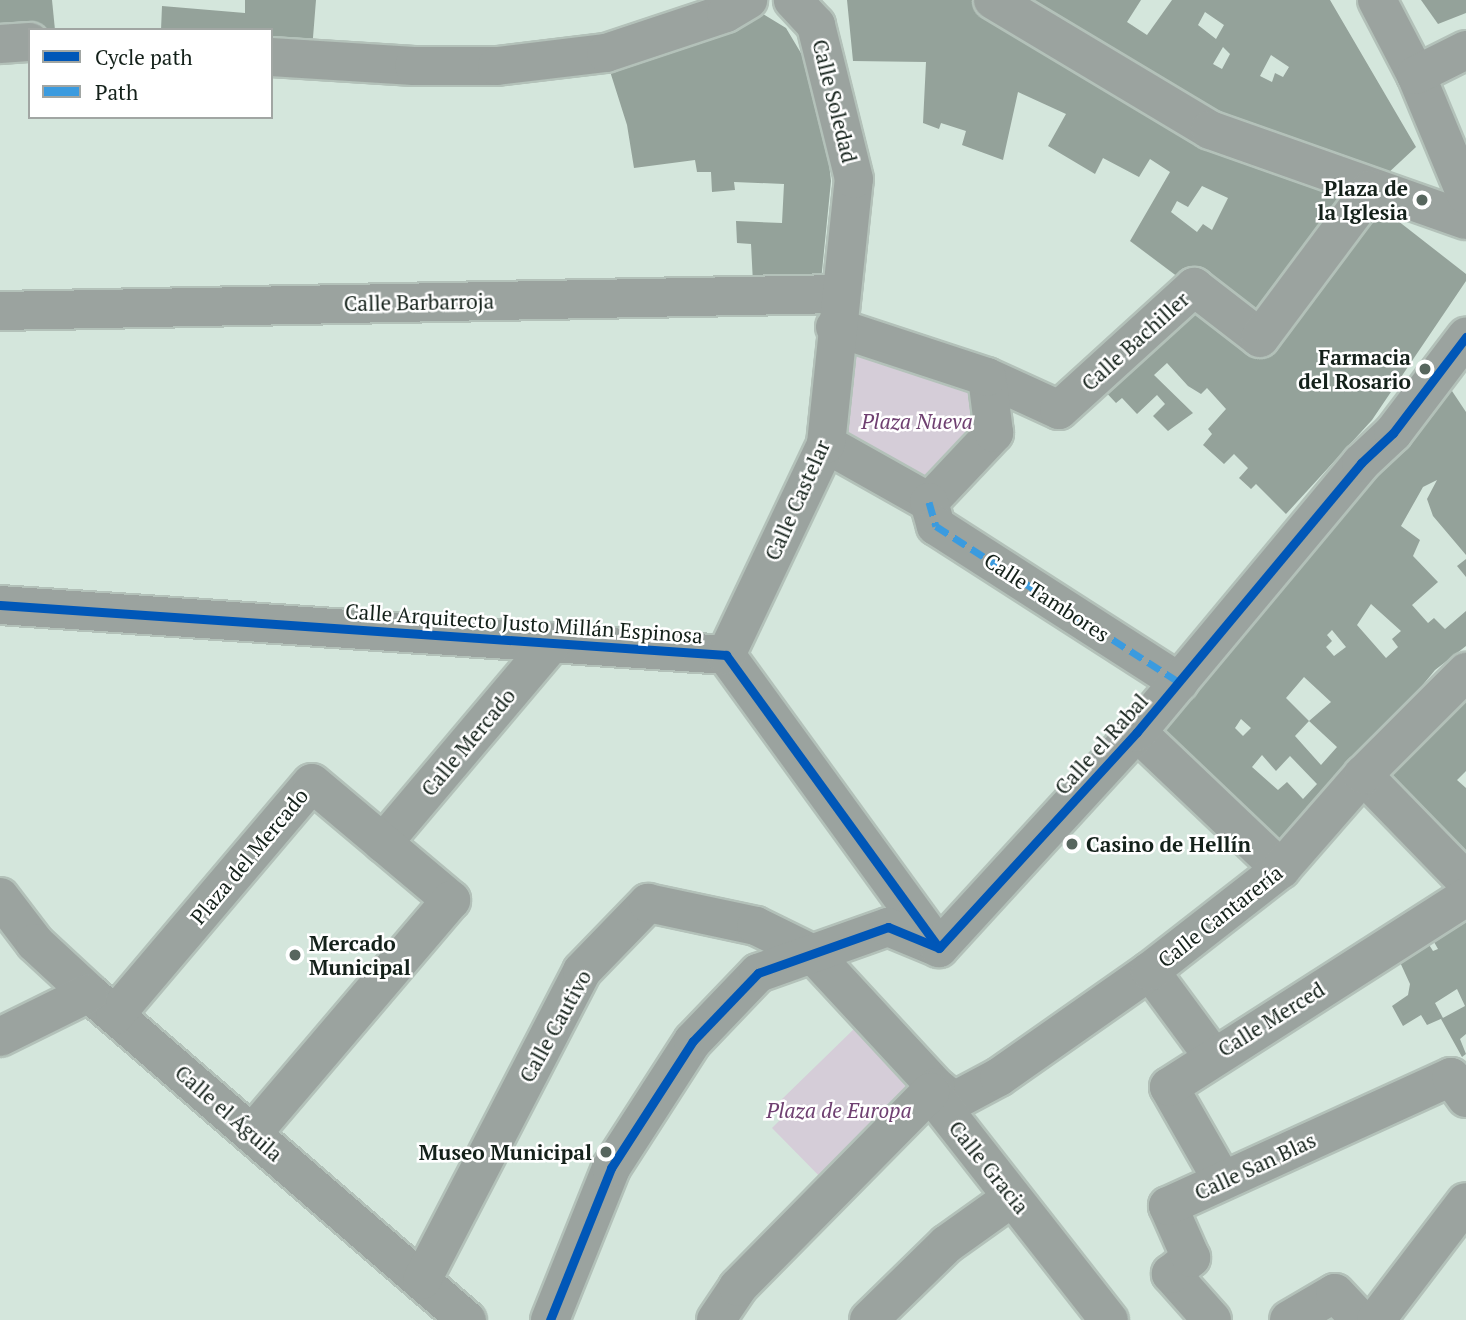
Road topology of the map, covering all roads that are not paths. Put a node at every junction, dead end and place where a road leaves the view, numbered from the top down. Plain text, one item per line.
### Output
1 (748, 0) edge
2 (793, 0) edge
3 (993, 0) edge
4 (1377, 0) edge
5 (28, 42) edge
6 (0, 44) edge
7 (1466, 50) edge
8 (273, 57) edge
9 (1416, 75) junction
10 (1436, 124) junction
11 (1466, 158) edge
12 (1371, 190) junction
13 (1466, 195) edge
14 (1466, 220) edge
15 (837, 310) junction
16 (0, 311) edge
17 (1461, 361) edge
18 (987, 377) junction
19 (826, 444) junction
20 (929, 502) junction
21 (0, 605) edge
22 (553, 642) junction
23 (726, 655) junction
24 (1466, 672) edge
25 (1179, 682) junction
26 (1137, 732) junction
27 (1363, 775) junction
28 (383, 843) junction
29 (1281, 869) junction
30 (1466, 881) edge
31 (0, 897) edge
32 (1466, 897) edge
33 (939, 948) junction
34 (813, 954) junction
35 (1150, 971) junction
36 (102, 1004) junction
37 (0, 1037) edge
38 (1212, 1055) junction
39 (933, 1089) junction
40 (1466, 1098) edge
41 (252, 1134) junction
42 (1222, 1180) junction
43 (1010, 1199) junction
44 (1466, 1202) edge
45 (422, 1280) junction
46 (467, 1320) edge
47 (550, 1320) edge
48 (716, 1320) edge
49 (869, 1320) edge
50 (1109, 1320) edge
51 (1212, 1320) edge
52 (1289, 1320) edge
53 (1360, 1320) edge
54 (1376, 1320) edge

1 - 8 street
2 - 15 street, Calle Soledad
3 - 12 street
4 - 9 street
5 - 6 street
7 - 9 street
9 - 10 street
10 - 11 street
10 - 13 street
12 - 14 street
12 - 18 street, Calle Bachiller
15 - 16 street, Calle Barbarroja
15 - 18 street
15 - 19 street, Calle Castelar
17 - 25 street, Calle el Rabal
18 - 20 street
19 - 20 street
19 - 23 street, Calle Castelar
20 - 25 street, Calle Tambores
21 - 22 street, Calle Arquitecto Justo Millán Espinosa
22 - 23 street, Calle Arquitecto Justo Millán Espinosa
22 - 28 street, Calle Mercado
23 - 33 street, Calle Arquitecto Justo Millán Espinosa
24 - 27 street, Calle Cantarería
25 - 26 street, Calle el Rabal
26 - 29 street
26 - 33 street, Calle el Rabal
27 - 29 street, Calle Cantarería
27 - 30 street
28 - 36 street, Plaza del Mercado
28 - 41 street, Plaza del Mercado
29 - 35 street, Calle Cantarería
31 - 36 street, Calle el Águila
32 - 38 street, Calle Merced
33 - 34 street
34 - 39 street, Calle Gracia
34 - 45 street, Calle Cautivo
34 - 47 street
35 - 38 street
35 - 39 street, Calle Cantarería
36 - 37 street
36 - 41 street, Calle el Águila
38 - 42 street, Calle Merced
39 - 43 street, Calle Gracia
39 - 48 street
40 - 42 street, Calle San Blas
41 - 45 street, Calle el Águila
42 - 51 street, Calle San Blas
43 - 49 street
43 - 50 street, Calle Gracia
44 - 54 street
45 - 46 street, Calle el Águila
52 - 53 street

